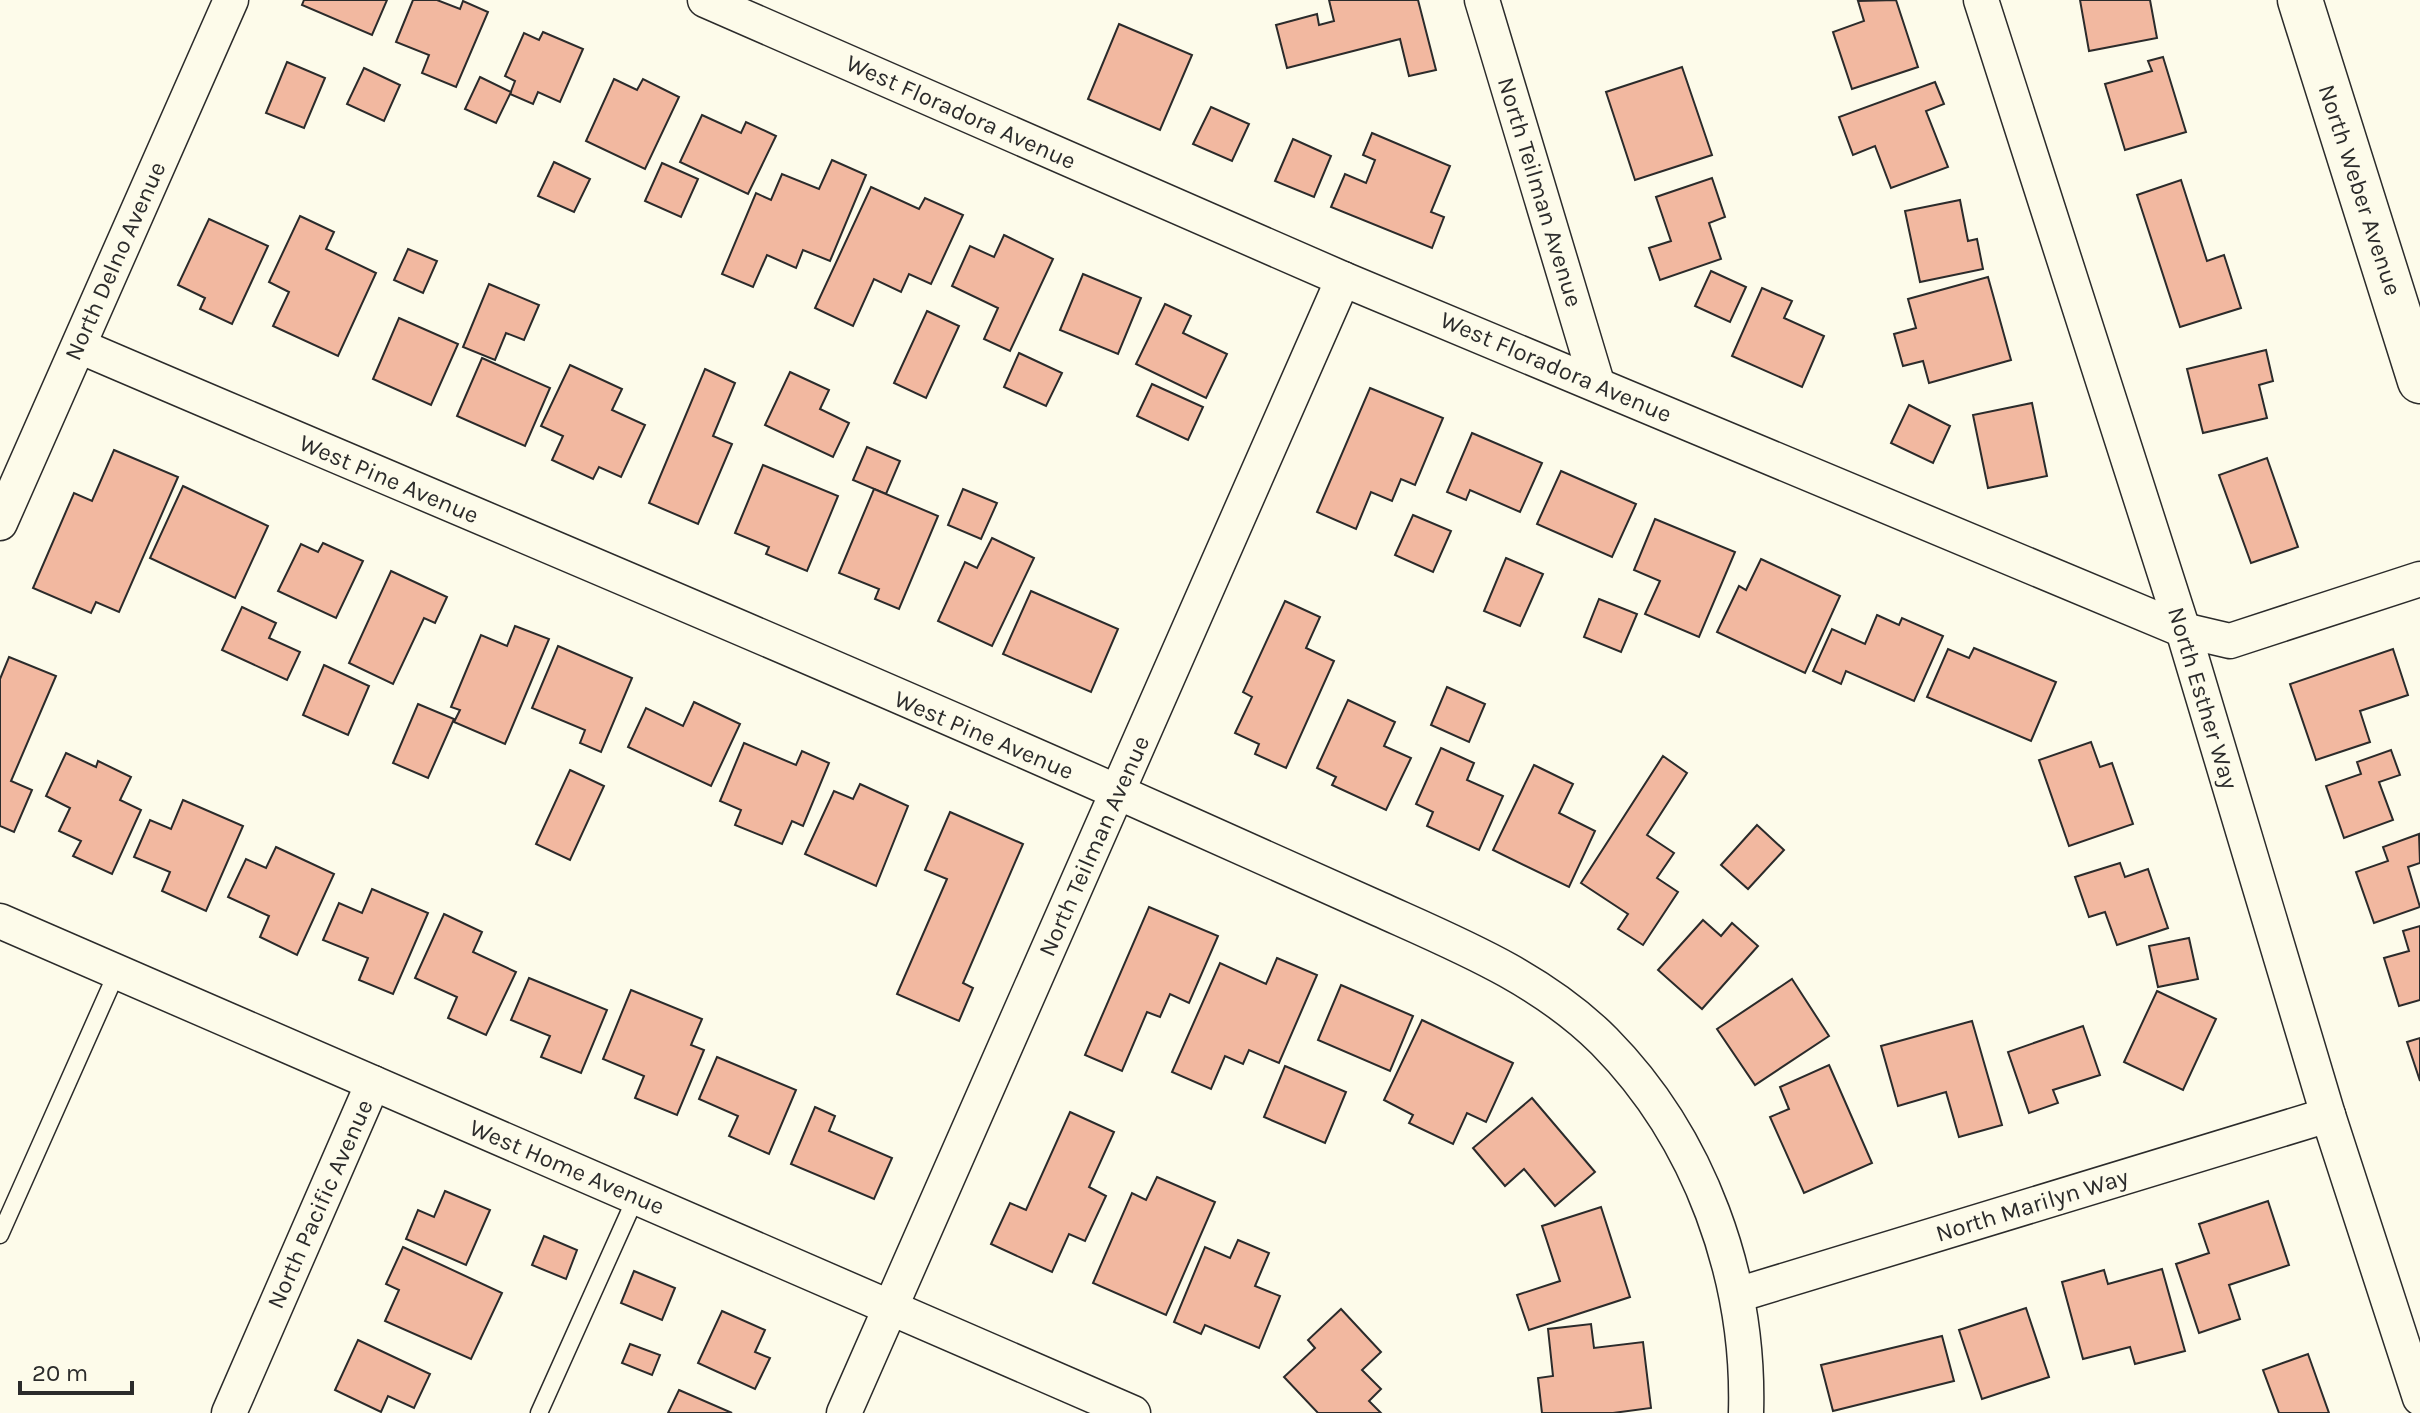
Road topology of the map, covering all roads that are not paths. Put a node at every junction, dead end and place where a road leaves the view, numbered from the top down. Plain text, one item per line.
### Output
1 (231, 0) edge
2 (705, 0) edge
3 (1482, 0) edge
4 (1981, 0) edge
5 (2300, 0) edge
6 (1343, 279) junction
7 (79, 346) junction
8 (2420, 381) edge
9 (1597, 383) junction
10 (0, 523) edge
11 (2420, 579) edge
12 (2183, 630) junction
13 (1118, 792) junction
14 (0, 921) edge
15 (117, 972) junction
16 (373, 1083) junction
17 (2328, 1115) junction
18 (636, 1197) junction
19 (0, 1235) edge
20 (1737, 1295) junction
21 (891, 1305) junction
22 (2420, 1398) edge
23 (229, 1413) edge
24 (539, 1413) edge
25 (844, 1413) edge
26 (1133, 1413) edge
27 (1746, 1413) edge

1 - 7 street, North Delno Avenue
2 - 6 street, West Floradora Avenue
3 - 9 street, North Teilman Avenue
4 - 12 street, North Esther Way
5 - 8 street, North Weber Avenue
6 - 9 street, West Floradora Avenue
6 - 13 street, North Teilman Avenue
7 - 10 street, North Delno Avenue
7 - 13 street, West Pine Avenue
9 - 12 street, West Floradora Avenue
11 - 12 street, West Floradora Avenue
12 - 17 street, North Esther Way
13 - 20 street, West Pine Avenue
13 - 21 street, North Teilman Avenue
14 - 15 street, West Home Avenue
15 - 16 street, West Home Avenue
15 - 19 lane
16 - 18 street, West Home Avenue
16 - 23 street, North Pacific Avenue
17 - 20 street, North Marilyn Way
17 - 22 street, North Esther Way
18 - 21 street, West Home Avenue
18 - 24 lane
20 - 27 street, West Pine Avenue
21 - 25 street, North Teilman Avenue
21 - 26 street, West Home Avenue

